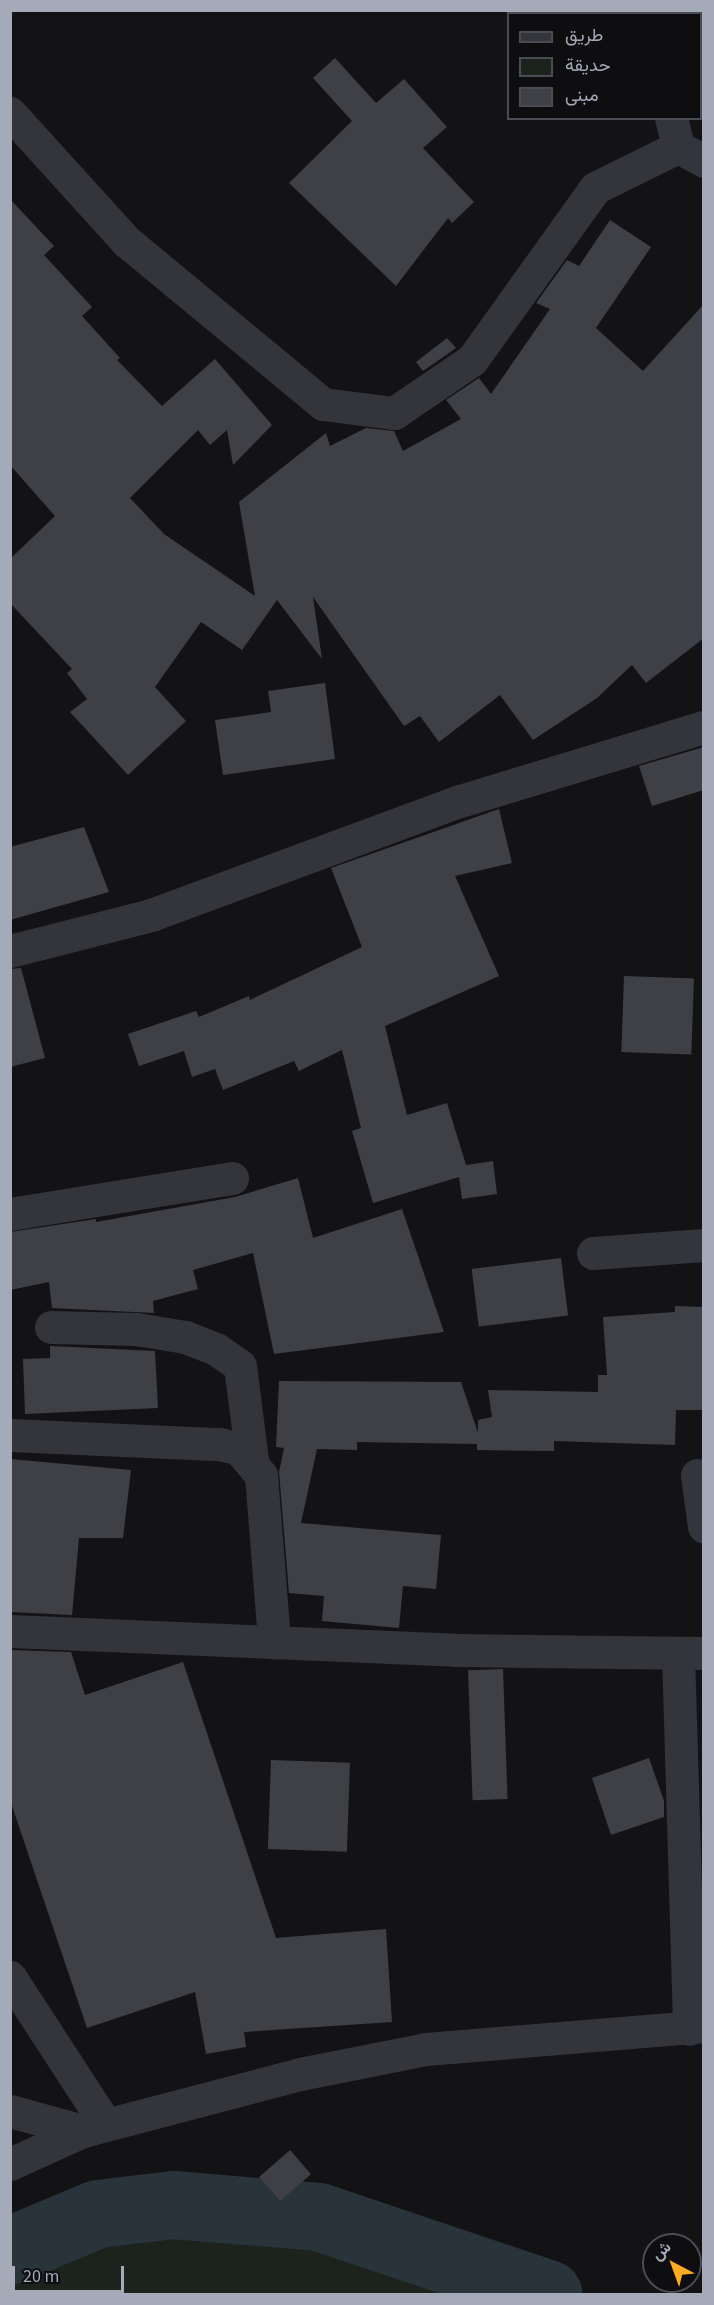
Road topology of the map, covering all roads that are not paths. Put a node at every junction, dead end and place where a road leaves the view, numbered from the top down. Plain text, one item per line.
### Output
1 (10, 113) edge
2 (684, 142) edge
3 (704, 727) edge
4 (10, 951) edge
5 (232, 1178) dead end
6 (10, 1214) edge
7 (704, 1245) edge
8 (593, 1253) dead end
9 (51, 1327) dead end
10 (10, 1435) edge
11 (252, 1460) junction
12 (697, 1475) dead end
13 (704, 1527) edge
14 (10, 1631) edge
15 (274, 1642) junction
16 (691, 1653) edge
17 (10, 1977) edge
18 (696, 2027) edge
19 (10, 2111) edge
20 (95, 2128) junction
21 (10, 2164) edge

1 - 2 street
3 - 4 street
5 - 6 street
7 - 8 street
9 - 11 street
10 - 11 street
11 - 15 street
12 - 13 street
14 - 15 street
15 - 16 street
16 - 18 street
17 - 20 street
18 - 20 street
19 - 20 street
20 - 21 street

